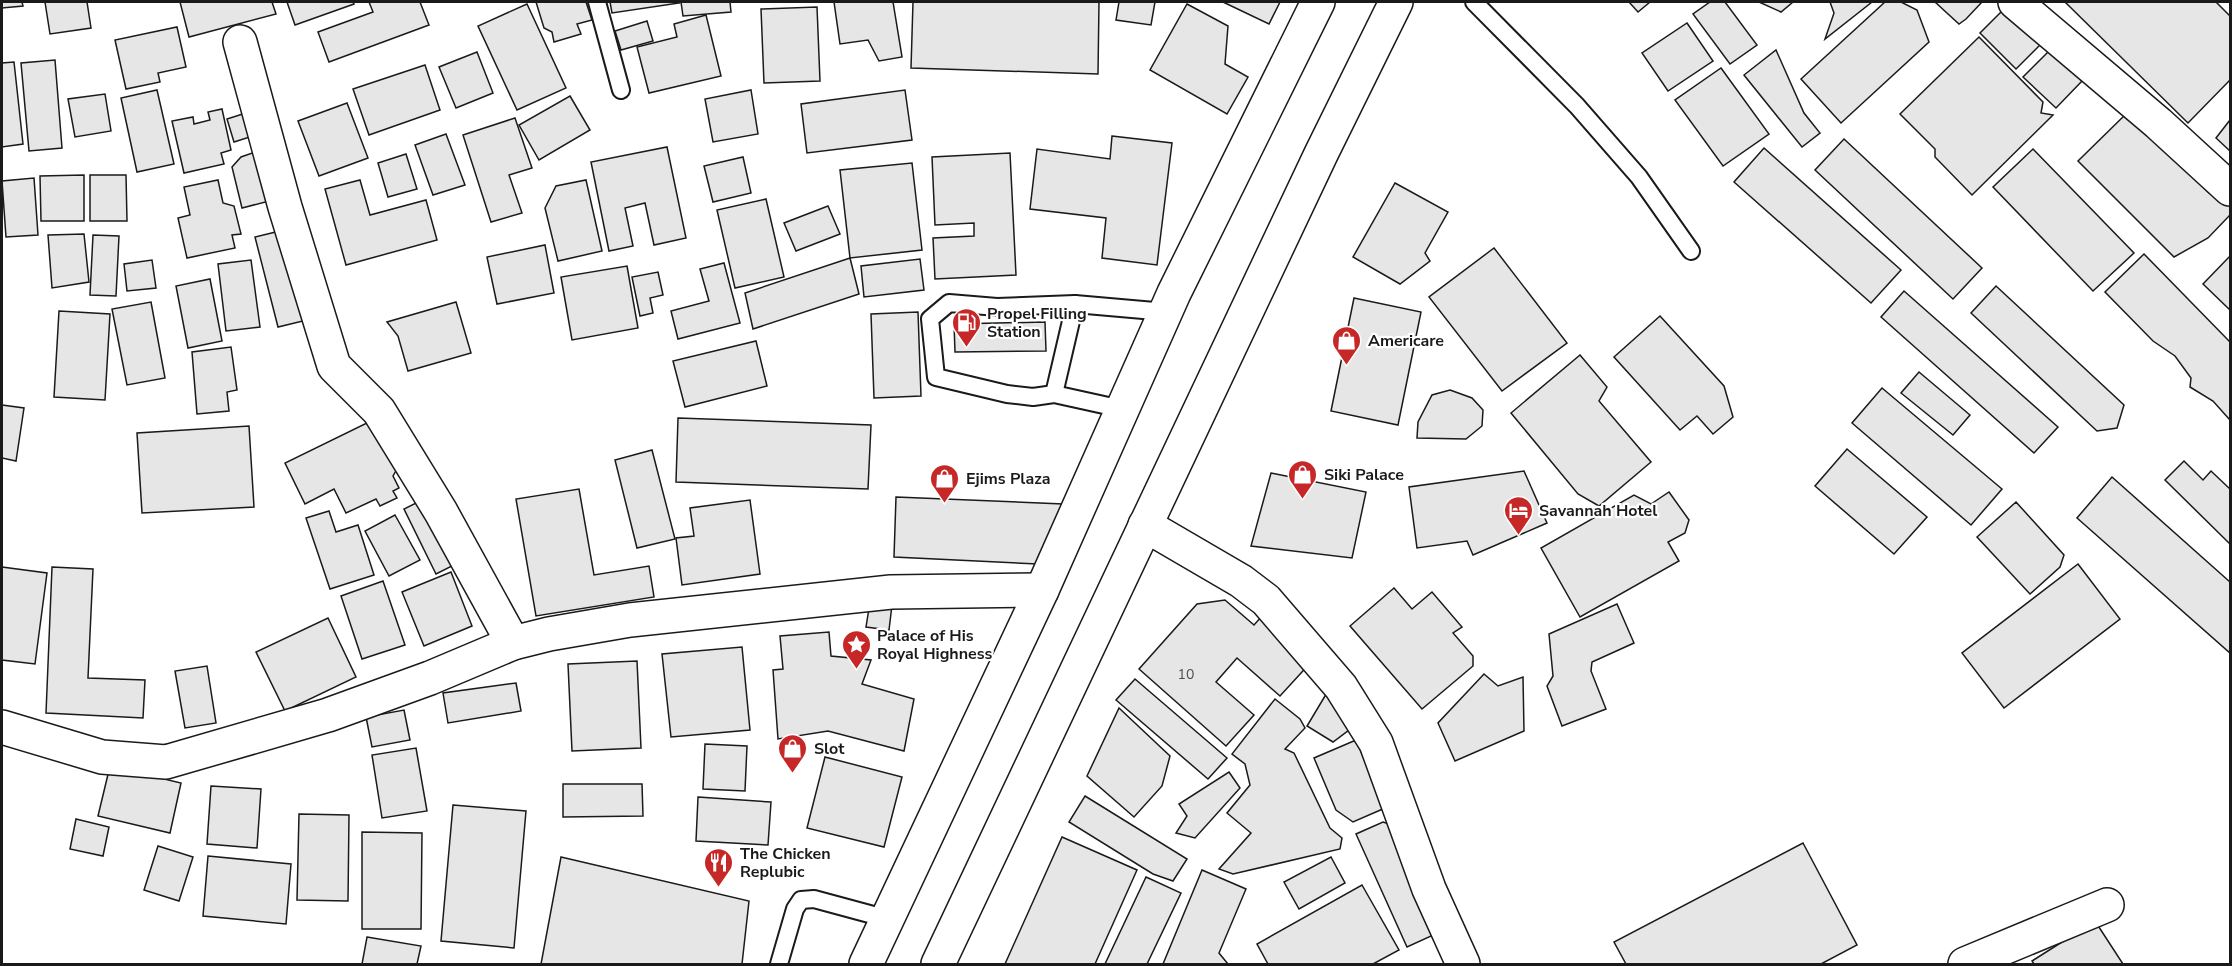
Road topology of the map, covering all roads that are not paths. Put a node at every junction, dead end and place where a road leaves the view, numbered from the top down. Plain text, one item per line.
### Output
1 (597, 2) edge
2 (1318, 2) edge
3 (1396, 2) edge
4 (1474, 2) edge
5 (2015, 2) edge
6 (240, 42) dead end
7 (621, 90) dead end
8 (2230, 189) edge
9 (1691, 251) dead end
10 (1075, 304) junction
11 (1166, 312) junction
12 (1054, 394) junction
13 (1122, 409) junction
14 (1145, 525) junction
15 (1042, 590) junction
16 (513, 643) junction
17 (2, 727) edge
18 (2107, 905) dead end
19 (888, 919) junction
20 (779, 964) edge
21 (866, 964) edge
22 (938, 964) edge
23 (1463, 964) edge
24 (1965, 964) edge

1 - 7 lane
2 - 11 street
3 - 14 street
4 - 9 lane
5 - 8 street
6 - 16 street
10 - 11 lane
10 - 12 lane
10 - 12 lane
11 - 13 street
12 - 13 lane
13 - 15 street
14 - 22 street
14 - 23 street
15 - 16 street
15 - 19 street
16 - 17 street
18 - 24 street
19 - 20 lane
19 - 21 street

